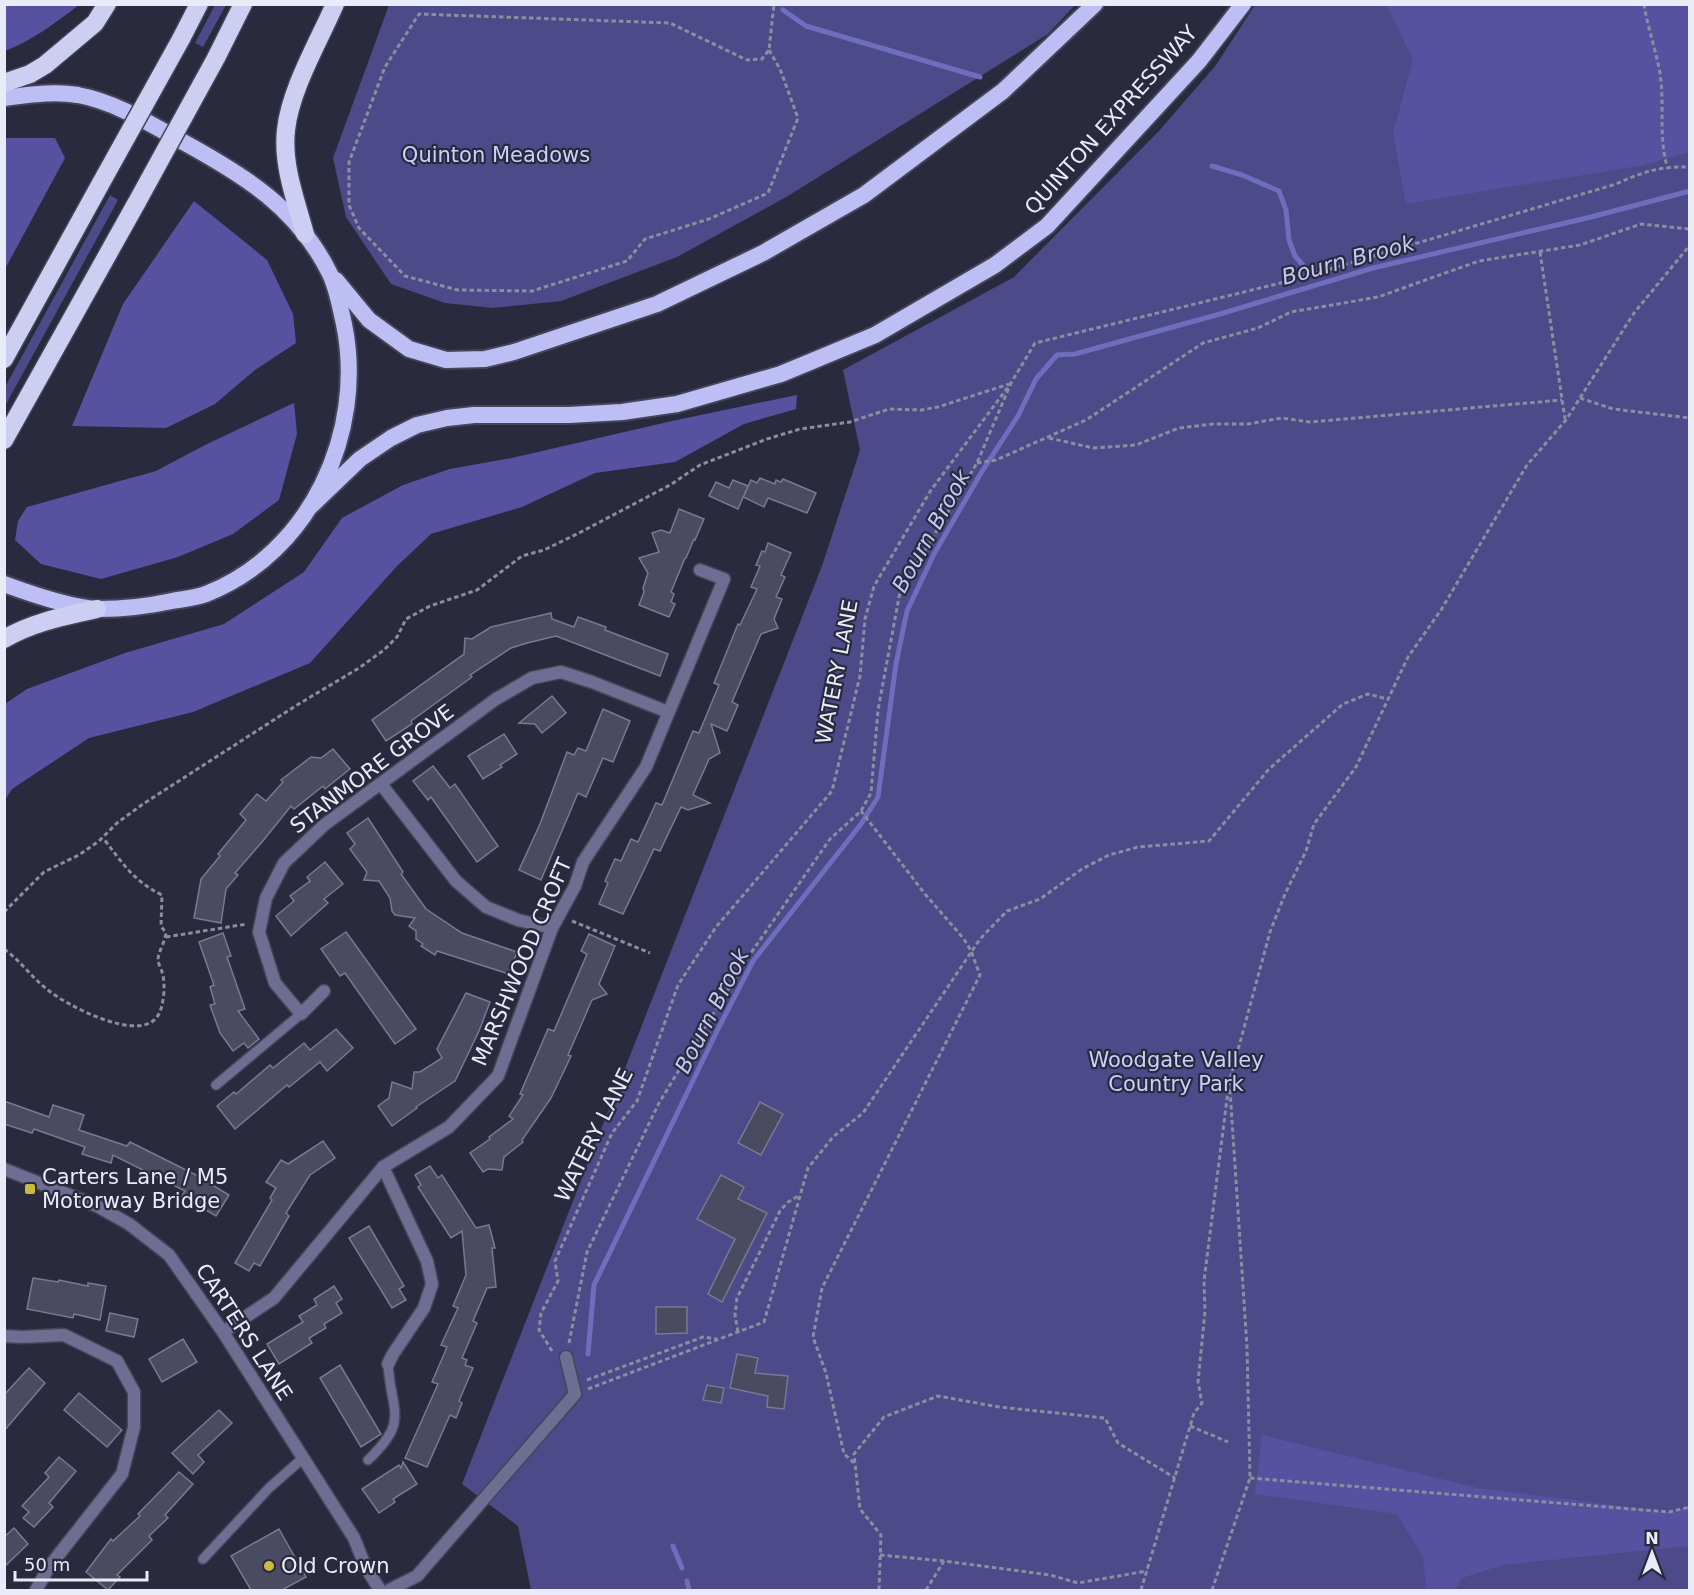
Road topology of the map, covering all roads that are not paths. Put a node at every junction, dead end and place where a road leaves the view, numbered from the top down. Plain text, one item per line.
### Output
1 (108, 4) edge
2 (199, 4) edge
3 (243, 4) edge
4 (335, 4) edge
5 (1095, 4) edge
6 (1243, 4) edge
7 (64, 48) junction
8 (4, 71) edge
9 (4, 83) edge
10 (4, 99) edge
11 (305, 234) junction
12 (330, 274) junction
13 (4, 359) edge
14 (4, 440) edge
15 (312, 505) junction
16 (700, 570) dead end
17 (4, 584) edge
18 (98, 609) junction
19 (4, 639) edge
20 (668, 712) junction
21 (381, 784) junction
22 (552, 928) junction
23 (324, 992) dead end
24 (301, 1014) junction
25 (216, 1085) dead end
26 (383, 1167) junction
27 (4, 1169) edge
28 (223, 1332) junction
29 (4, 1336) edge
30 (566, 1357) road end
31 (388, 1364) joint
32 (303, 1459) junction
33 (368, 1460) dead end
34 (203, 1559) dead end
35 (36, 1590) edge
36 (380, 1590) edge
37 (389, 1590) edge

1 - 7 highway
2 - 13 highway, bridge
3 - 14 highway, bridge
4 - 11 highway
5 - 12 highway
6 - 15 highway, QUINTON EXPRESSWAY
7 - 8 highway
7 - 9 highway
10 - 11 highway
11 - 12 highway
12 - 15 highway
15 - 18 highway
16 - 20 street, MARSHWOOD CROFT
17 - 18 highway
18 - 19 highway
20 - 21 street, STANMORE GROVE
20 - 22 street, MARSHWOOD CROFT
21 - 22 street
21 - 24 street, STANMORE GROVE
22 - 26 street, MARSHWOOD CROFT
23 - 24 street
24 - 25 lane
26 - 28 street, MARSHWOOD CROFT
26 - 31 street
27 - 28 street, CARTERS LANE
28 - 32 street, CARTERS LANE
29 - 35 street
30 - 37 street
31 - 33 lane
32 - 34 lane
32 - 36 street, CARTERS LANE

